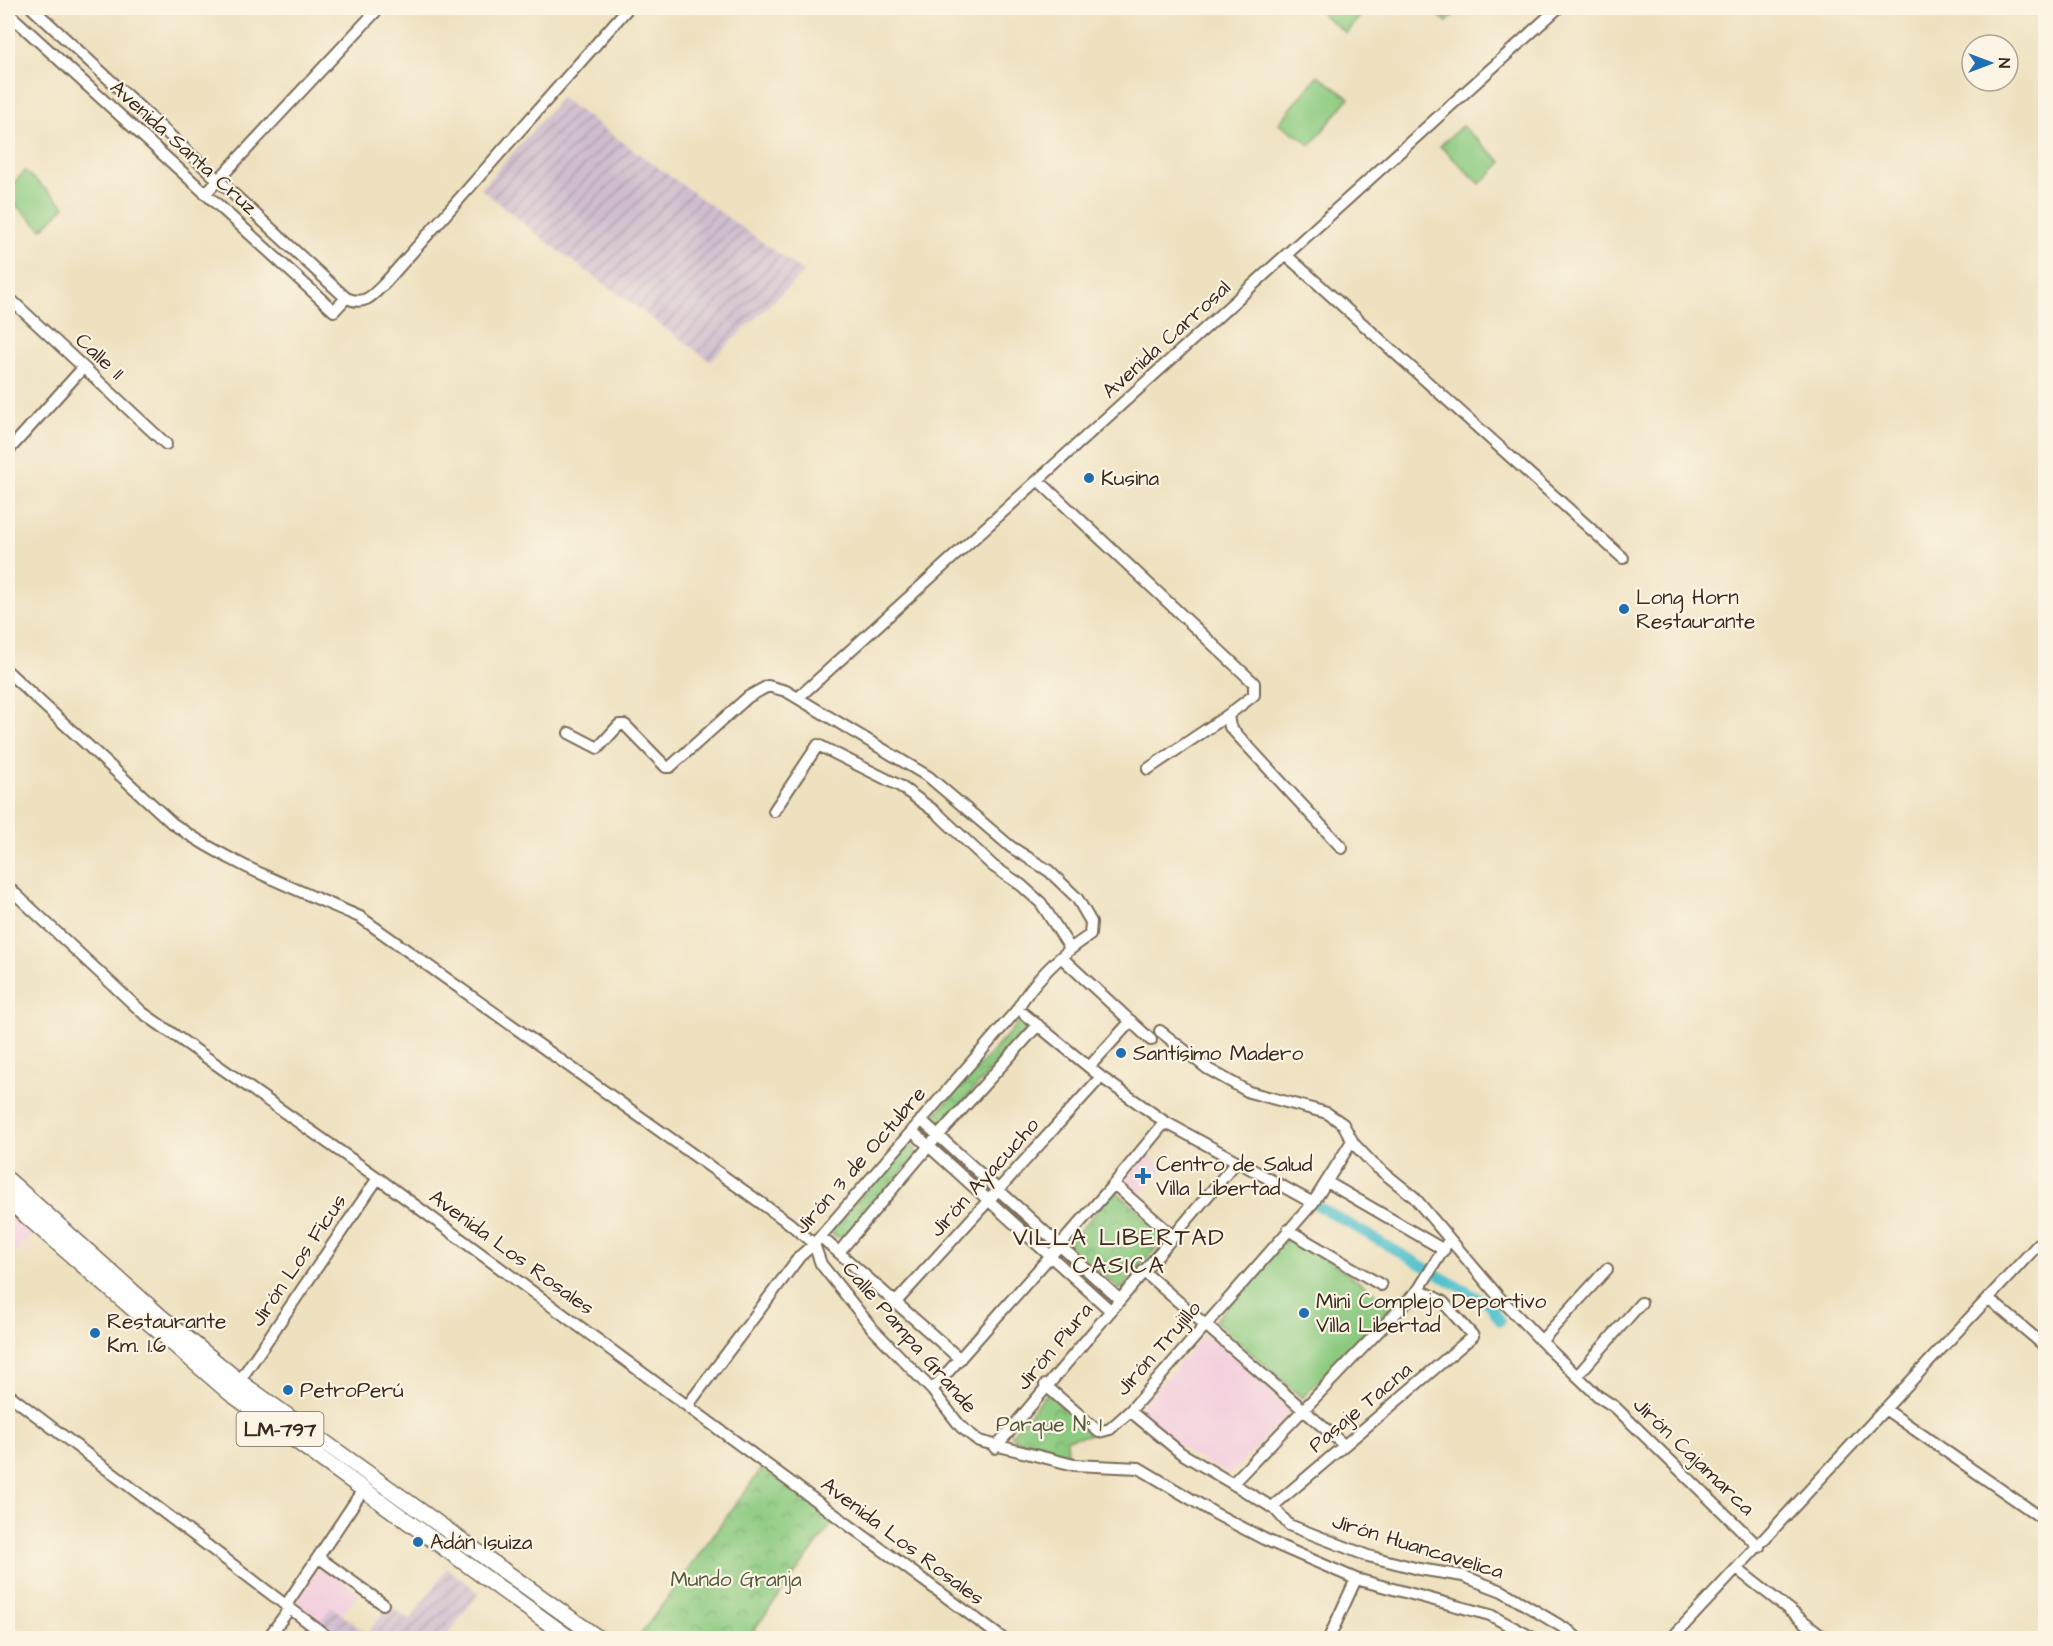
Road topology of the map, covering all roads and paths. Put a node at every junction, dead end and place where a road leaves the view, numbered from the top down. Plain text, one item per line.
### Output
1 (32, 8) edge
2 (379, 8) edge
3 (628, 8) edge
4 (1558, 8) edge
5 (10, 13) edge
6 (218, 180) junction
7 (205, 194) junction
8 (1286, 255) junction
9 (8, 297) edge
10 (346, 298) junction
11 (83, 368) junction
12 (166, 444) dead end
13 (8, 451) edge
14 (1039, 481) junction
15 (1623, 558) dead end
16 (8, 672) edge
17 (799, 697) junction
18 (1228, 715) junction
19 (569, 733) dead end
20 (1148, 769) dead end
21 (774, 812) dead end
22 (1342, 848) dead end
23 (8, 887) edge
24 (1070, 948) junction
25 (1061, 957) junction
26 (1024, 1014) dead end
27 (1131, 1021) junction
28 (1038, 1025) junction
29 (1160, 1031) dead end
30 (1151, 1040) dead end
31 (1089, 1067) junction
32 (1101, 1077) junction
33 (921, 1120) junction
34 (1165, 1122) junction
35 (912, 1131) junction
36 (938, 1136) junction
37 (1353, 1141) junction
38 (929, 1146) junction
39 (1237, 1161) junction
40 (378, 1178) junction
41 (8, 1180) edge
42 (1327, 1182) junction
43 (1114, 1184) junction
44 (998, 1190) junction
45 (8, 1200) edge
46 (989, 1201) junction
47 (1313, 1203) junction
48 (1288, 1230) junction
49 (1173, 1236) junction
50 (2046, 1236) edge
51 (817, 1240) junction
52 (1060, 1245) junction
53 (1446, 1245) junction
54 (838, 1252) junction
55 (1050, 1256) junction
56 (1607, 1269) dead end
57 (1143, 1271) junction
58 (1381, 1285) dead end
59 (1419, 1289) junction
60 (1988, 1298) junction
61 (1119, 1299) junction
62 (896, 1302) junction
63 (1641, 1303) dead end
64 (1110, 1310) junction
65 (1205, 1323) junction
66 (1541, 1341) junction
67 (2046, 1347) edge
68 (960, 1359) junction
69 (1577, 1376) junction
70 (1045, 1385) junction
71 (235, 1387) junction
72 (932, 1390) junction
73 (8, 1394) edge
74 (688, 1405) junction
75 (1302, 1408) junction
76 (1886, 1409) junction
77 (1130, 1411) junction
78 (1344, 1445) junction
79 (995, 1448) junction
80 (1233, 1483) junction
81 (363, 1490) junction
82 (1272, 1507) junction
83 (2046, 1521) edge
84 (1759, 1547) junction
85 (318, 1557) junction
86 (1737, 1569) junction
87 (1356, 1579) junction
88 (382, 1604) dead end
89 (288, 1607) junction
90 (268, 1638) edge
91 (329, 1638) edge
92 (569, 1638) edge
93 (597, 1638) edge
94 (1002, 1638) edge
95 (1329, 1638) edge
96 (1533, 1638) edge
97 (1577, 1638) edge
98 (1672, 1638) edge
99 (1825, 1638) edge

1 - 6 street, Avenida Santa Cruz
2 - 6 street
3 - 10 street
4 - 8 street, Avenida Carrosal
5 - 7 street, Avenida Santa Cruz
6 - 7 street
6 - 10 street, Avenida Santa Cruz
7 - 10 street, Avenida Santa Cruz
8 - 14 street, Avenida Carrosal
8 - 15 street
9 - 11 street, Calle 11
11 - 12 street, Calle 11
11 - 13 street
14 - 17 street, Avenida Carrosal
14 - 18 street
16 - 51 street
17 - 19 street
17 - 24 street, Jirón 3 de Octubre
18 - 20 street
18 - 22 street
21 - 24 street
23 - 40 street, Avenida Los Rosales
24 - 25 street, Jirón 3 de Octubre
25 - 27 street
25 - 33 street, Jirón 3 de Octubre
26 - 28 street
27 - 30 street
27 - 31 street
28 - 31 street
28 - 36 street, Jirón 3 de Octubre
29 - 37 street
31 - 32 street
32 - 34 street
32 - 44 street, Jirón Ayacucho
33 - 35 street, Jirón 3 de Octubre
33 - 36 street
34 - 39 street
34 - 43 street
35 - 38 street
35 - 51 street, Jirón 3 de Octubre
36 - 38 street, Jirón 3 de Octubre
36 - 44 street
37 - 42 street, Jirón Trujillo
37 - 53 street
38 - 46 street
38 - 54 street, Jirón 3 de Octubre
39 - 47 street
39 - 49 street, Jirón Piura
40 - 71 street, Jirón Los Ficus
40 - 74 street, Avenida Los Rosales
41 - 71 main road, LM-797
42 - 47 street, Jirón Trujillo
42 - 53 street
43 - 49 street
43 - 52 street
44 - 46 street, Jirón Ayacucho
44 - 52 street
45 - 71 main road, LM-797
46 - 55 street
46 - 62 street, Jirón Ayacucho
47 - 48 street, Jirón Trujillo
48 - 58 street
48 - 65 street, Jirón Trujillo
49 - 57 street, Jirón Piura
50 - 60 street
51 - 54 street
51 - 72 street, Calle Pampa Grande
51 - 74 street, Jirón 3 de Octubre
52 - 55 street
52 - 61 street
53 - 59 street
53 - 66 street, Jirón Cajamarca
54 - 62 street
55 - 64 street
55 - 68 street
56 - 66 street
57 - 61 street, Jirón Piura
57 - 65 street
59 - 75 street
59 - 78 street, Pasaje Tacna
60 - 67 street
60 - 76 street
61 - 64 street, Jirón Piura
62 - 68 street
63 - 69 street
64 - 70 street, Jirón Piura
65 - 75 street
65 - 77 street, Jirón Trujillo
66 - 69 street, Jirón Cajamarca
68 - 72 street
69 - 84 street, Jirón Cajamarca
70 - 77 street, Jirón Trujillo
70 - 79 street, Jirón Piura
71 - 81 main road, LM-797
71 - 93 main road, LM-797
72 - 79 street, Calle Pampa Grande
73 - 89 street
74 - 94 street, Avenida Los Rosales
75 - 78 street
75 - 80 street
76 - 83 street
76 - 84 street
77 - 80 street, Jirón Huancavelica
78 - 82 street, Pasaje Tacna
79 - 87 street, Calle Pampa Grande
80 - 82 street, Jirón Huancavelica
81 - 85 street
81 - 92 main road, LM-797
82 - 97 street, Jirón Huancavelica
84 - 86 street
85 - 88 street
85 - 89 street
86 - 98 street
86 - 99 street
87 - 95 street
87 - 96 street, Calle Pampa Grande
89 - 90 street
89 - 91 street

